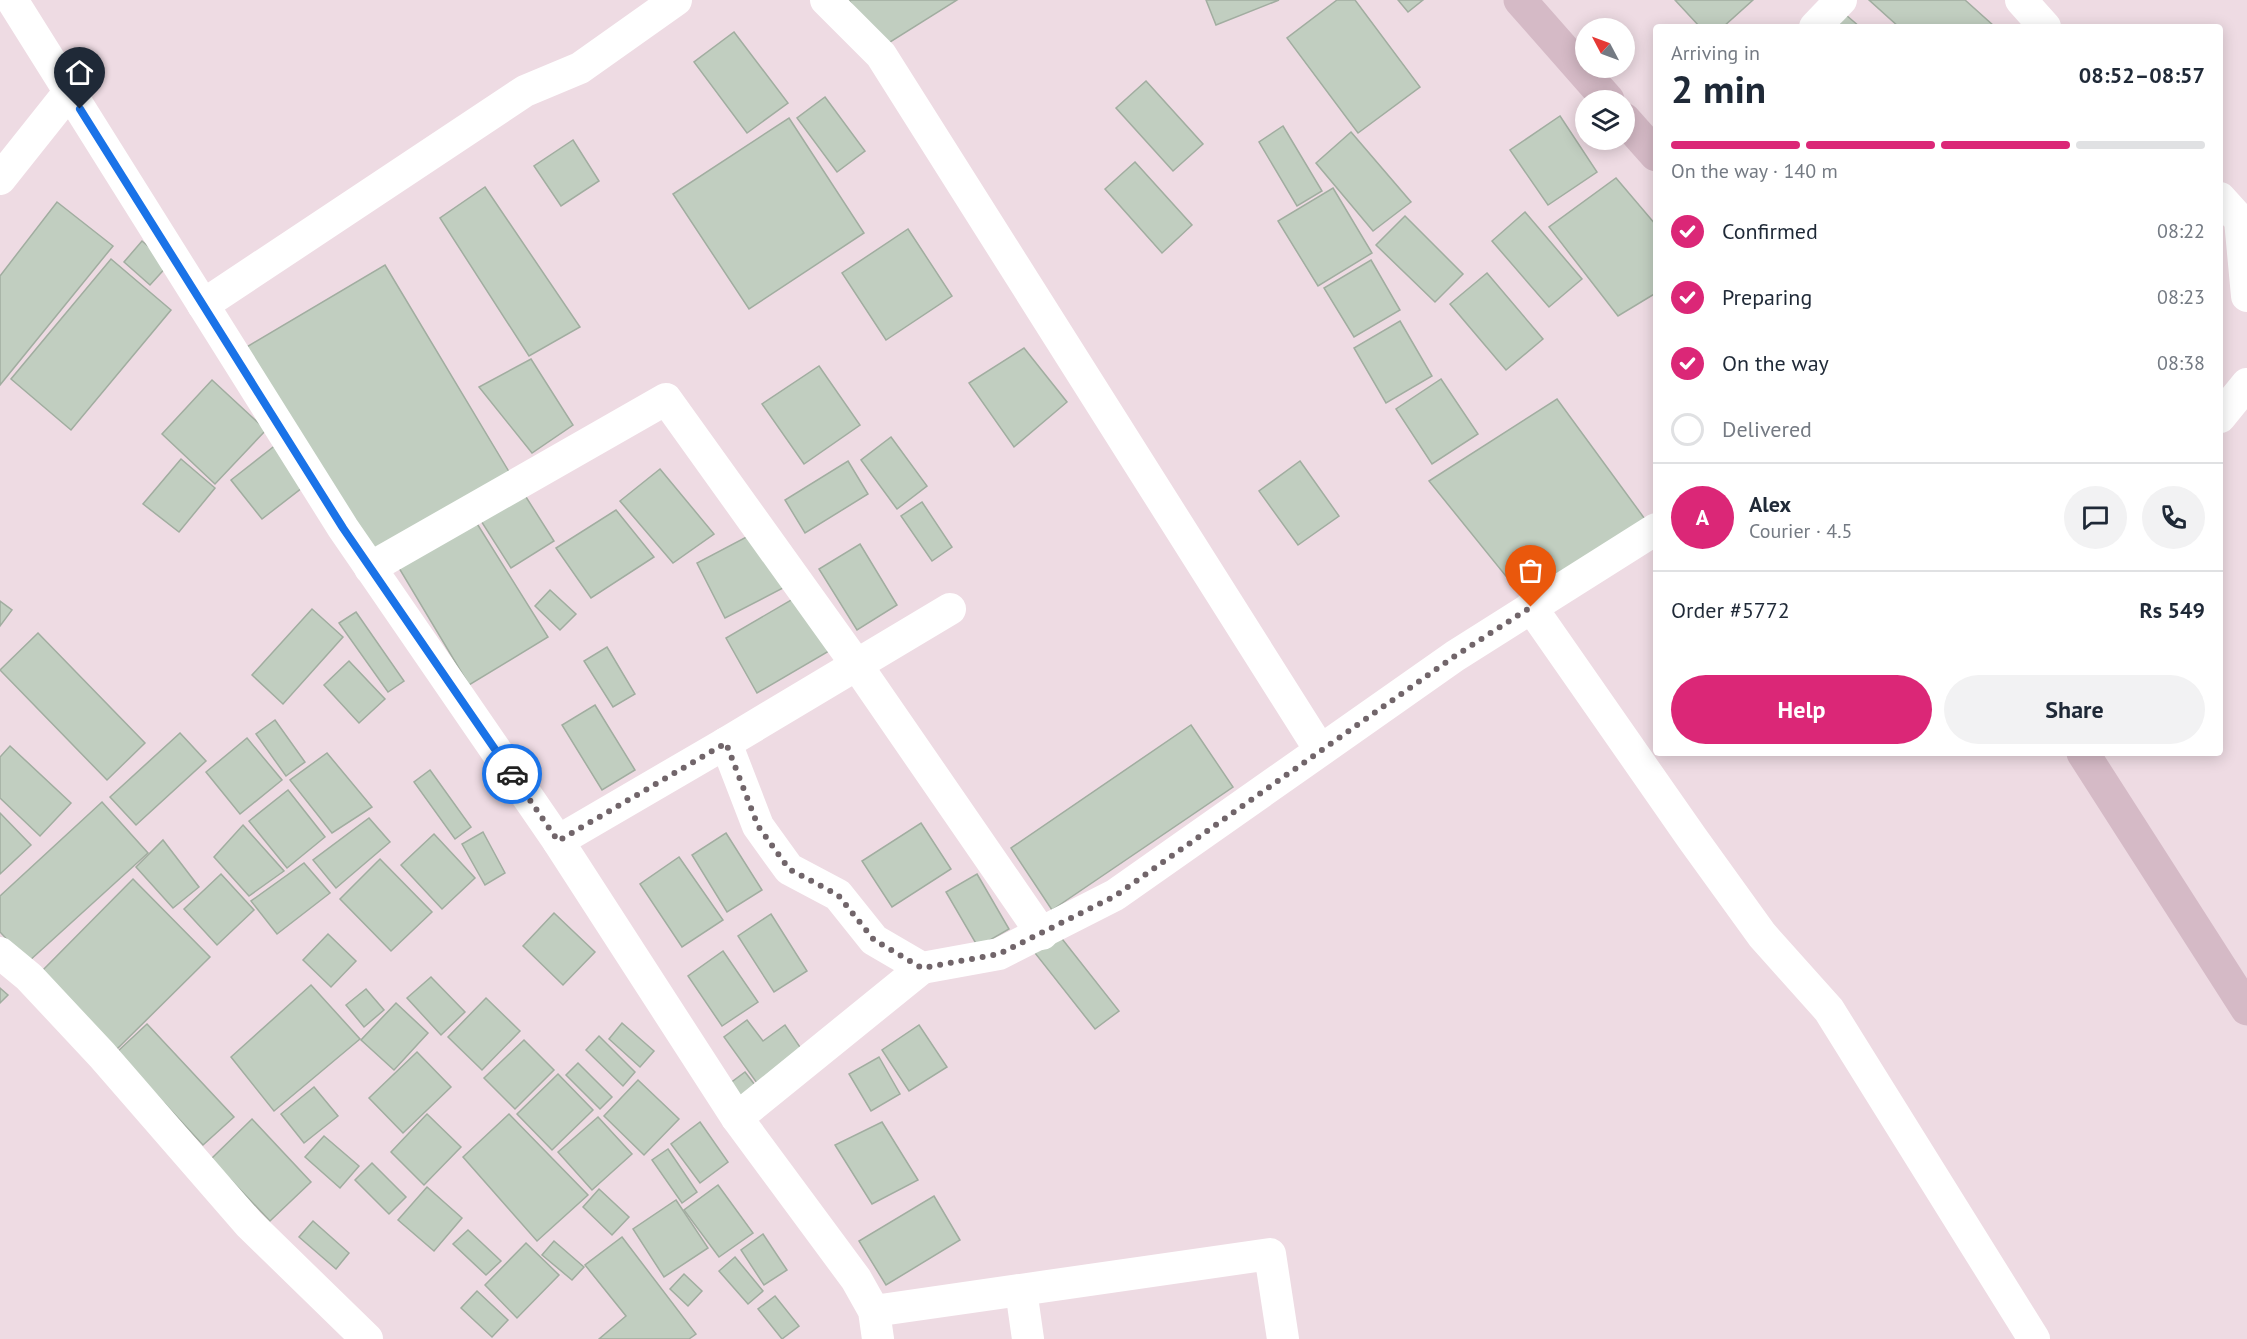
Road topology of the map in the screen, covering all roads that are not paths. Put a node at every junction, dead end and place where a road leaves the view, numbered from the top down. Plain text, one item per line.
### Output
1 (12, 0) edge
2 (676, 0) edge
3 (826, 0) edge
4 (1520, 0) edge
5 (1841, 0) edge
6 (2021, 0) edge
7 (1818, 24) edge
8 (2042, 24) edge
9 (1599, 90) edge
10 (70, 91) junction
11 (1635, 131) edge
12 (1653, 152) edge
13 (0, 178) edge
14 (2223, 201) edge
15 (2247, 296) edge
16 (202, 305) junction
17 (2247, 384) edge
18 (2223, 413) edge
19 (1653, 531) edge
20 (370, 568) junction
21 (1531, 607) junction
22 (950, 609) dead end
23 (856, 664) junction
24 (726, 743) junction
25 (1320, 750) junction
26 (2085, 756) edge
27 (558, 841) junction
28 (1042, 934) junction
29 (0, 953) edge
30 (922, 968) junction
31 (2247, 1009) edge
32 (737, 1118) junction
33 (1022, 1290) junction
34 (876, 1325) edge
35 (367, 1339) edge
36 (1028, 1339) edge
37 (1283, 1339) edge
38 (2034, 1339) edge

1 - 10 street
2 - 16 street
3 - 25 street
4 - 9 street
5 - 7 street
6 - 8 street
10 - 13 street
10 - 16 street
11 - 12 street
14 - 15 street
16 - 20 street
17 - 18 street
19 - 21 street
20 - 23 street
20 - 27 street
21 - 25 street
21 - 38 street
22 - 23 street
23 - 24 street
23 - 28 street
24 - 27 street
24 - 30 street
25 - 28 street
26 - 31 street
27 - 32 street
28 - 30 street
29 - 35 street
30 - 32 street
32 - 34 street
33 - 34 street
33 - 36 street
33 - 37 street

